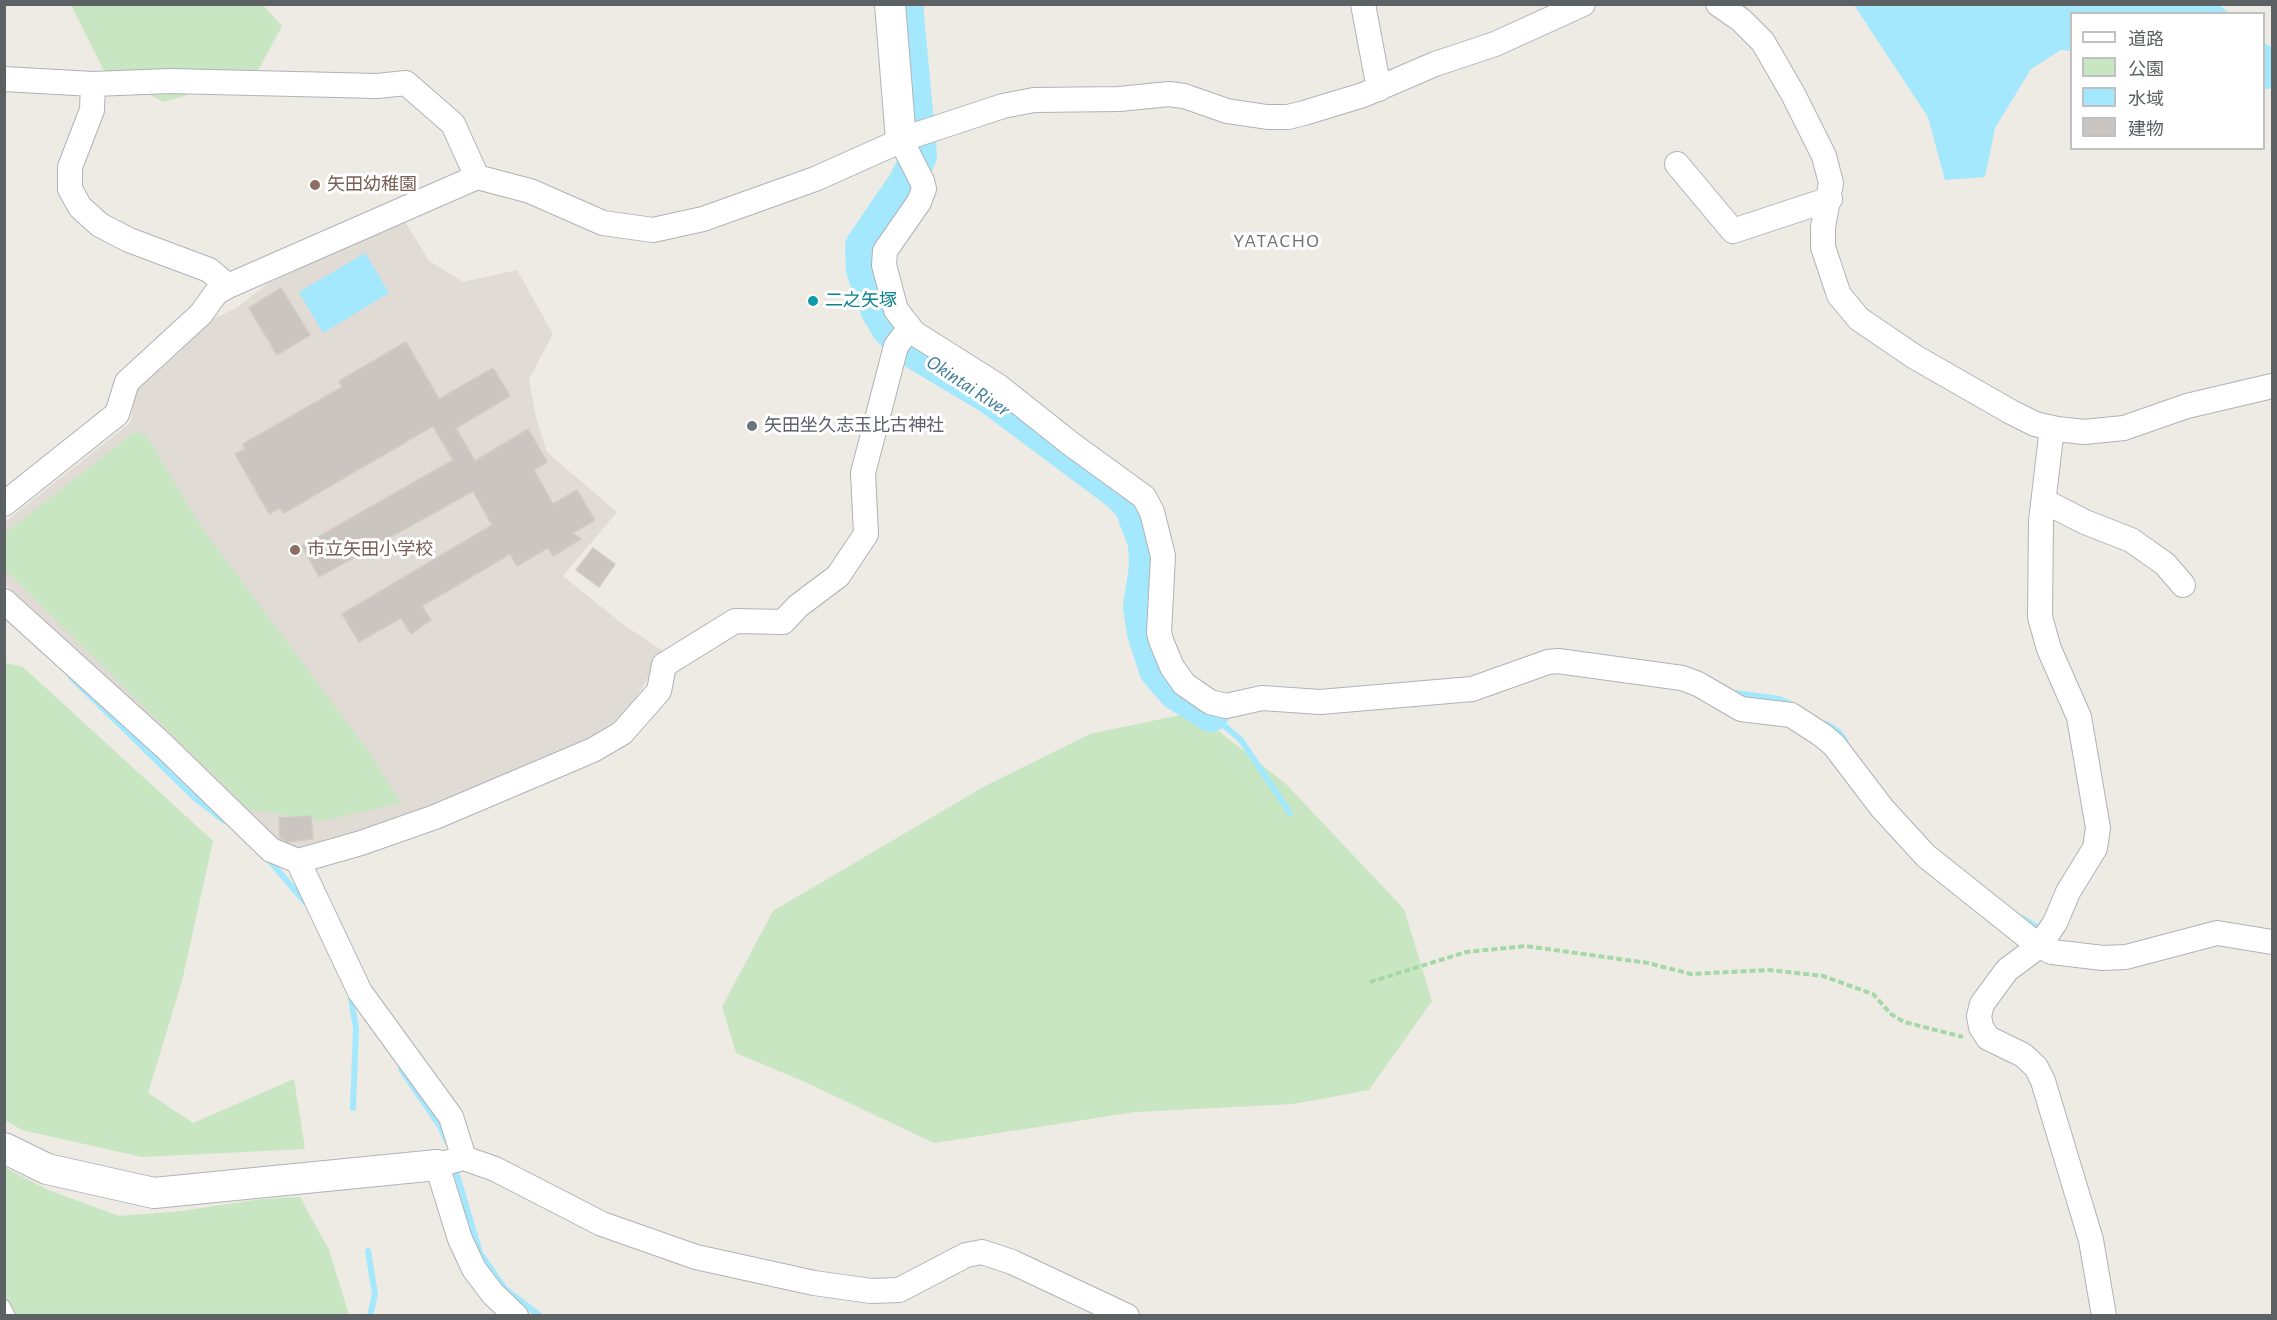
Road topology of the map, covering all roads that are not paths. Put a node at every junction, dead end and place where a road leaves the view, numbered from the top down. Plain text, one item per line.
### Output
1 (890, 4) edge
2 (1363, 4) edge
3 (1583, 4) edge
4 (1718, 4) edge
5 (4, 79) edge
6 (93, 84) junction
7 (1379, 88) junction
8 (913, 148) junction
9 (1677, 164) dead end
10 (477, 177) junction
11 (1830, 198) junction
12 (228, 286) junction
13 (903, 337) junction
14 (2272, 386) edge
15 (2052, 428) junction
16 (2044, 501) junction
17 (4, 504) edge
18 (2183, 585) dead end
19 (4, 601) edge
20 (298, 861) junction
21 (2272, 942) edge
22 (2039, 946) junction
23 (4, 1148) edge
24 (450, 1161) junction
25 (4, 1306) edge
26 (9, 1316) edge
27 (516, 1316) edge
28 (1127, 1316) edge
29 (2104, 1316) edge

1 - 8 street
2 - 7 street
3 - 7 street
4 - 11 street
5 - 6 street
6 - 10 street
6 - 12 street
7 - 8 street
8 - 10 street
8 - 13 street
9 - 11 street
10 - 12 street
11 - 15 street
12 - 17 street
13 - 20 street
13 - 22 street
14 - 15 street
15 - 16 street
16 - 18 street
16 - 22 street
19 - 20 street
20 - 24 street
21 - 22 street
22 - 29 street
23 - 24 street
24 - 27 street
24 - 28 street
25 - 26 lane

